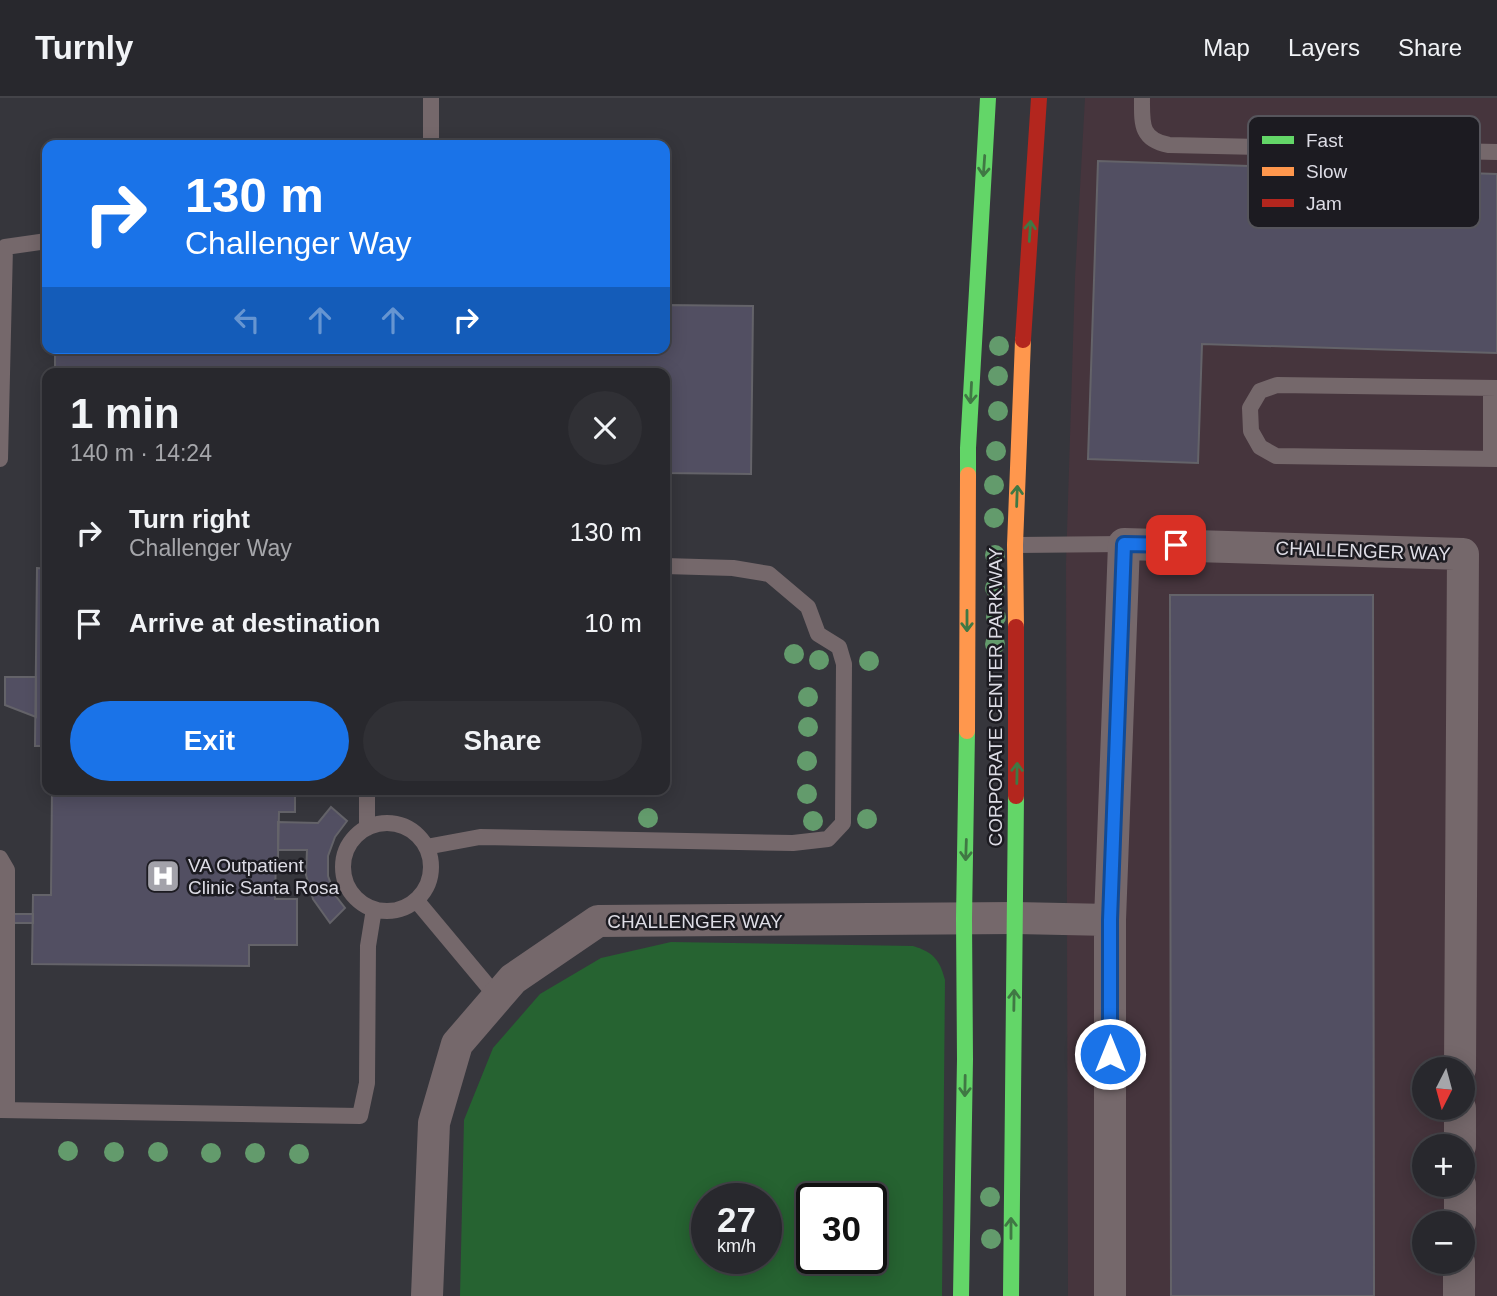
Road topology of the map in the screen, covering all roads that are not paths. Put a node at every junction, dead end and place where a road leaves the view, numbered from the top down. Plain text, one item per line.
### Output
1 (431, 98) edge
2 (988, 98) edge
3 (1039, 98) edge
4 (1142, 98) edge
5 (431, 140) edge
6 (1248, 147) edge
7 (42, 242) edge
8 (1494, 388) edge
9 (0, 459) edge
10 (1494, 459) edge
11 (1124, 544) junction
12 (1016, 545) junction
13 (670, 566) edge
14 (367, 795) edge
15 (367, 828) junction
16 (426, 847) junction
17 (0, 858) edge
18 (416, 900) junction
19 (374, 909) junction
20 (1015, 918) junction
21 (964, 919) junction
22 (1110, 920) junction
23 (497, 997) junction
24 (1460, 1057) edge
25 (3, 1110) edge
26 (1460, 1274) edge
27 (427, 1296) edge
28 (961, 1296) edge
29 (1011, 1296) edge
30 (1110, 1296) edge
31 (1459, 1296) edge

1 - 5 lane
2 -> 21 street, CORPORATE CENTER PARKWAY
12 -> 3 street, CORPORATE CENTER PARKWAY
4 - 6 lane
7 - 9 lane
8 - 10 lane
8 - 10 lane
11 - 12 lane
11 - 22 street
11 - 24 street, CHALLENGER WAY
20 -> 12 street, CORPORATE CENTER PARKWAY
13 - 16 lane
14 - 15 lane
15 - 16 lane
15 - 19 lane
16 - 18 lane
17 - 25 lane
18 - 19 lane
18 - 23 lane
19 - 25 lane
20 - 21 street, CHALLENGER WAY
20 - 22 street, CHALLENGER WAY
29 -> 20 street, CORPORATE CENTER PARKWAY
21 - 23 street, CHALLENGER WAY
21 -> 28 street, CORPORATE CENTER PARKWAY
22 - 30 street
23 - 27 street, CHALLENGER WAY
26 - 31 street

